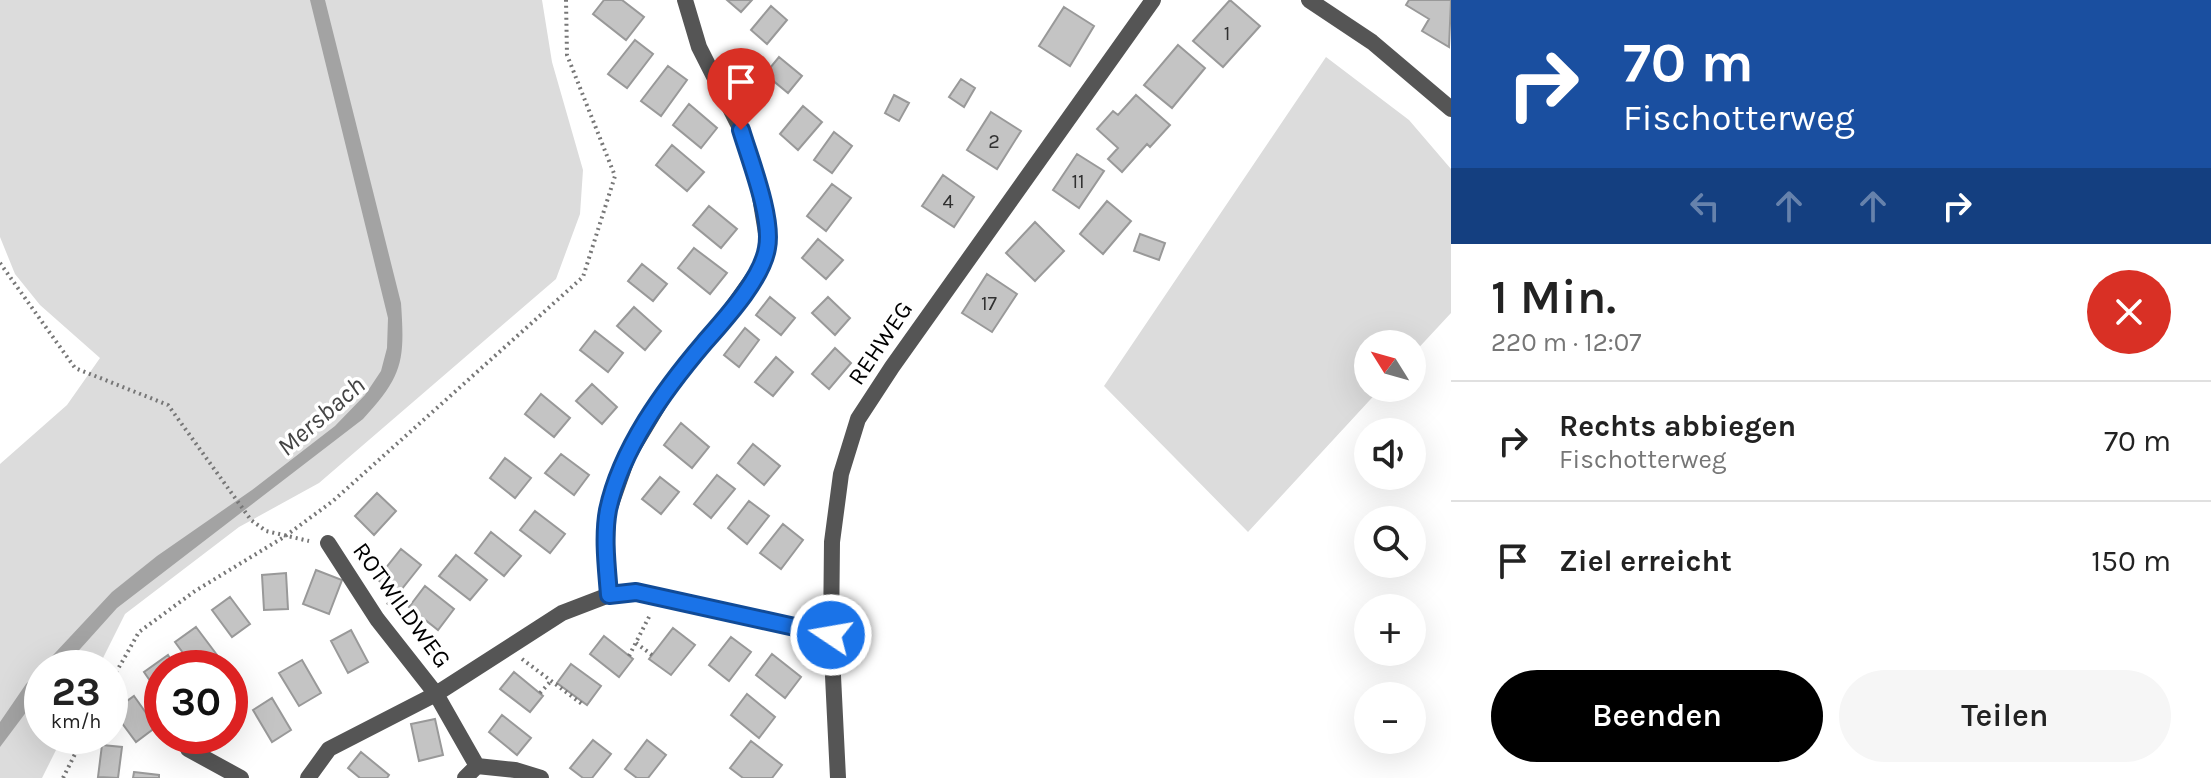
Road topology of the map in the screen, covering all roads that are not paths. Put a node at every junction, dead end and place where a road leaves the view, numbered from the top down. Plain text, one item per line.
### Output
1 (685, 0) edge
2 (1153, 0) edge
3 (1309, 0) edge
4 (1451, 109) edge
5 (328, 543) road end
6 (609, 595) junction
7 (831, 635) junction
8 (436, 694) junction
9 (197, 754) edge
10 (471, 772) edge
11 (241, 778) edge
12 (308, 778) edge
13 (541, 778) edge
14 (838, 778) edge

1 - 6 street
2 - 7 street, REHWEG
3 - 4 street
5 - 8 street, ROTWILDWEG
6 - 7 street
6 - 8 street, ROTWILDWEG
7 - 14 street, REHWEG
8 - 10 street
8 - 12 street, ROTWILDWEG
9 - 11 street
10 - 13 street

